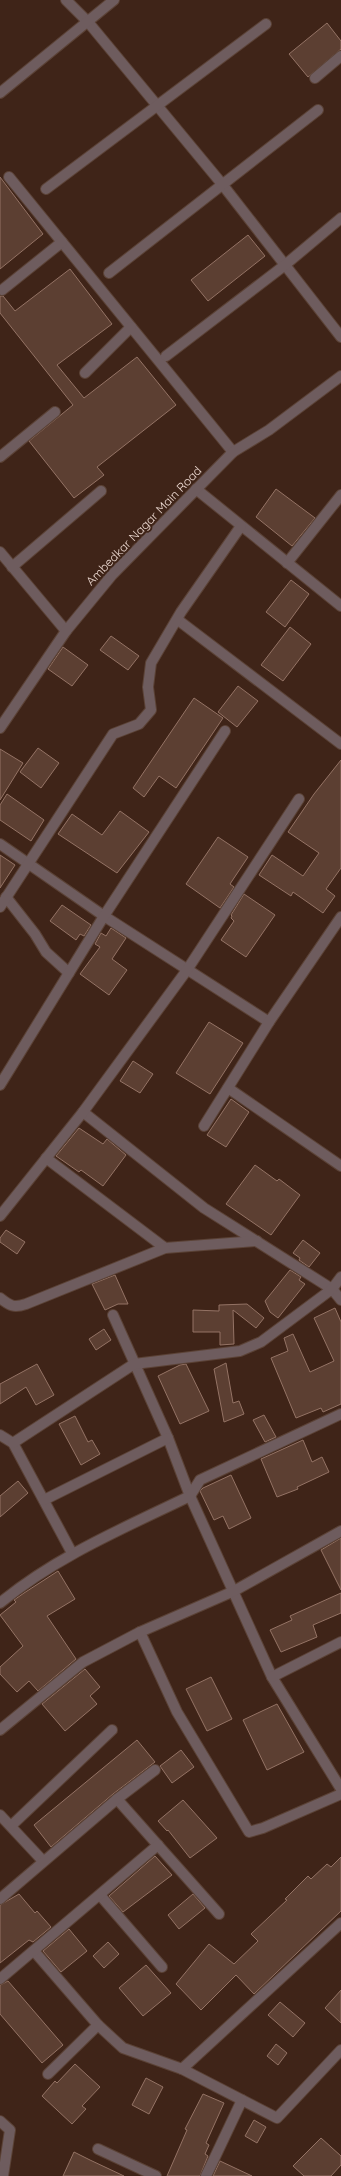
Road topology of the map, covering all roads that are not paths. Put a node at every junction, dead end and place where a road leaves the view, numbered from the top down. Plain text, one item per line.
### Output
1 (66, 0) edge
2 (114, 0) edge
3 (88, 22) junction
4 (266, 24) dead end
5 (341, 56) edge
6 (315, 78) dead end
7 (0, 93) edge
8 (156, 106) junction
9 (318, 110) dead end
10 (9, 177) dead end
11 (222, 184) junction
12 (46, 190) dead end
13 (341, 218) edge
14 (62, 242) junction
15 (285, 265) junction
16 (109, 273) dead end
17 (2, 290) dead end
18 (131, 327) junction
19 (341, 337) edge
20 (166, 356) dead end
21 (85, 373) dead end
22 (341, 376) edge
23 (55, 412) dead end
24 (233, 452) junction
25 (0, 457) edge
26 (196, 489) junction
27 (101, 491) dead end
28 (341, 495) edge
29 (242, 526) junction
30 (0, 552) edge
31 (287, 563) junction
32 (12, 567) junction
33 (341, 606) edge
34 (178, 620) junction
35 (66, 631) junction
36 (0, 728) edge
37 (225, 731) dead end
38 (341, 744) edge
39 (299, 799) dead end
40 (0, 844) edge
41 (28, 864) junction
42 (6, 897) junction
43 (0, 907) edge
44 (104, 916) junction
45 (341, 918) edge
46 (187, 970) junction
47 (69, 973) junction
48 (269, 1022) junction
49 (0, 1085) edge
50 (228, 1088) junction
51 (83, 1112) junction
52 (204, 1126) dead end
53 (46, 1158) junction
54 (341, 1166) edge
55 (0, 1216) edge
56 (257, 1241) junction
57 (165, 1248) junction
58 (341, 1277) edge
59 (332, 1289) junction
60 (0, 1298) edge
61 (341, 1300) edge
62 (113, 1315) dead end
63 (134, 1364) junction
64 (341, 1414) edge
65 (0, 1435) edge
66 (168, 1438) junction
67 (13, 1443) junction
68 (190, 1496) junction
69 (44, 1500) junction
70 (341, 1531) edge
71 (72, 1553) junction
72 (234, 1591) junction
73 (0, 1603) edge
74 (140, 1632) junction
75 (341, 1642) edge
76 (272, 1677) junction
77 (0, 1730) edge
78 (112, 1730) dead end
79 (155, 1770) dead end
80 (341, 1789) edge
81 (341, 1794) edge
82 (117, 1799) junction
83 (0, 1815) edge
84 (11, 1826) junction
85 (158, 1846) junction
86 (43, 1861) junction
87 (100, 1896) junction
88 (0, 1898) edge
89 (219, 1914) dead end
90 (341, 1923) edge
91 (34, 1951) junction
92 (162, 1967) dead end
93 (0, 1979) edge
94 (98, 2025) junction
95 (341, 2050) edge
96 (182, 2069) junction
97 (48, 2074) dead end
98 (242, 2100) junction
99 (0, 2121) edge
100 (98, 2149) dead end
101 (3, 2176) edge
102 (156, 2176) edge
103 (206, 2176) edge

1 - 3 street
2 - 3 street
3 - 7 street
3 - 8 street
4 - 8 street
5 - 6 street
8 - 11 street
8 - 12 street
9 - 11 street
10 - 14 street
11 - 15 street
11 - 16 street
13 - 15 street
14 - 17 street
14 - 18 street
15 - 19 street
15 - 20 street
18 - 21 street
18 - 24 street
22 - 24 street, Ambedkar Nagar Main Road
23 - 25 street
24 - 26 street, Ambedkar Nagar Main Road
26 - 29 street
26 - 35 street, Ambedkar Nagar Main Road
27 - 32 street
28 - 31 street
29 - 31 street
29 - 34 street
30 - 32 street
31 - 33 street
32 - 35 street
34 - 38 street
34 - 41 street
35 - 36 street, Ambedkar Nagar Main Road
37 - 44 street
39 - 46 street
40 - 41 street
41 - 42 street
41 - 44 street
42 - 43 street
42 - 47 street
44 - 46 street
44 - 47 street
45 - 48 street
46 - 48 street
46 - 51 street
47 - 49 street
48 - 50 street
50 - 52 street
50 - 54 street
51 - 53 street
51 - 56 street
53 - 55 street
53 - 57 street
56 - 57 street
56 - 59 street
57 - 60 street
58 - 59 street
59 - 61 street
59 - 63 street
62 - 63 street
63 - 66 street
63 - 67 street
64 - 68 street
65 - 67 street
66 - 68 street
66 - 69 street
67 - 69 street
68 - 71 street
68 - 72 street
69 - 71 street
70 - 72 street
71 - 73 street
72 - 74 street
72 - 76 street
74 - 77 street
74 - 81 street
75 - 76 street
76 - 80 street
78 - 84 street
79 - 82 street
82 - 85 street
82 - 86 street
83 - 84 street
84 - 86 street
85 - 87 street
85 - 89 street
86 - 88 street
87 - 91 street
87 - 92 street
90 - 96 street
91 - 93 street
91 - 94 street
94 - 96 street
94 - 97 street
95 - 98 street
96 - 98 street
98 - 103 street
99 - 101 street
100 - 102 street

